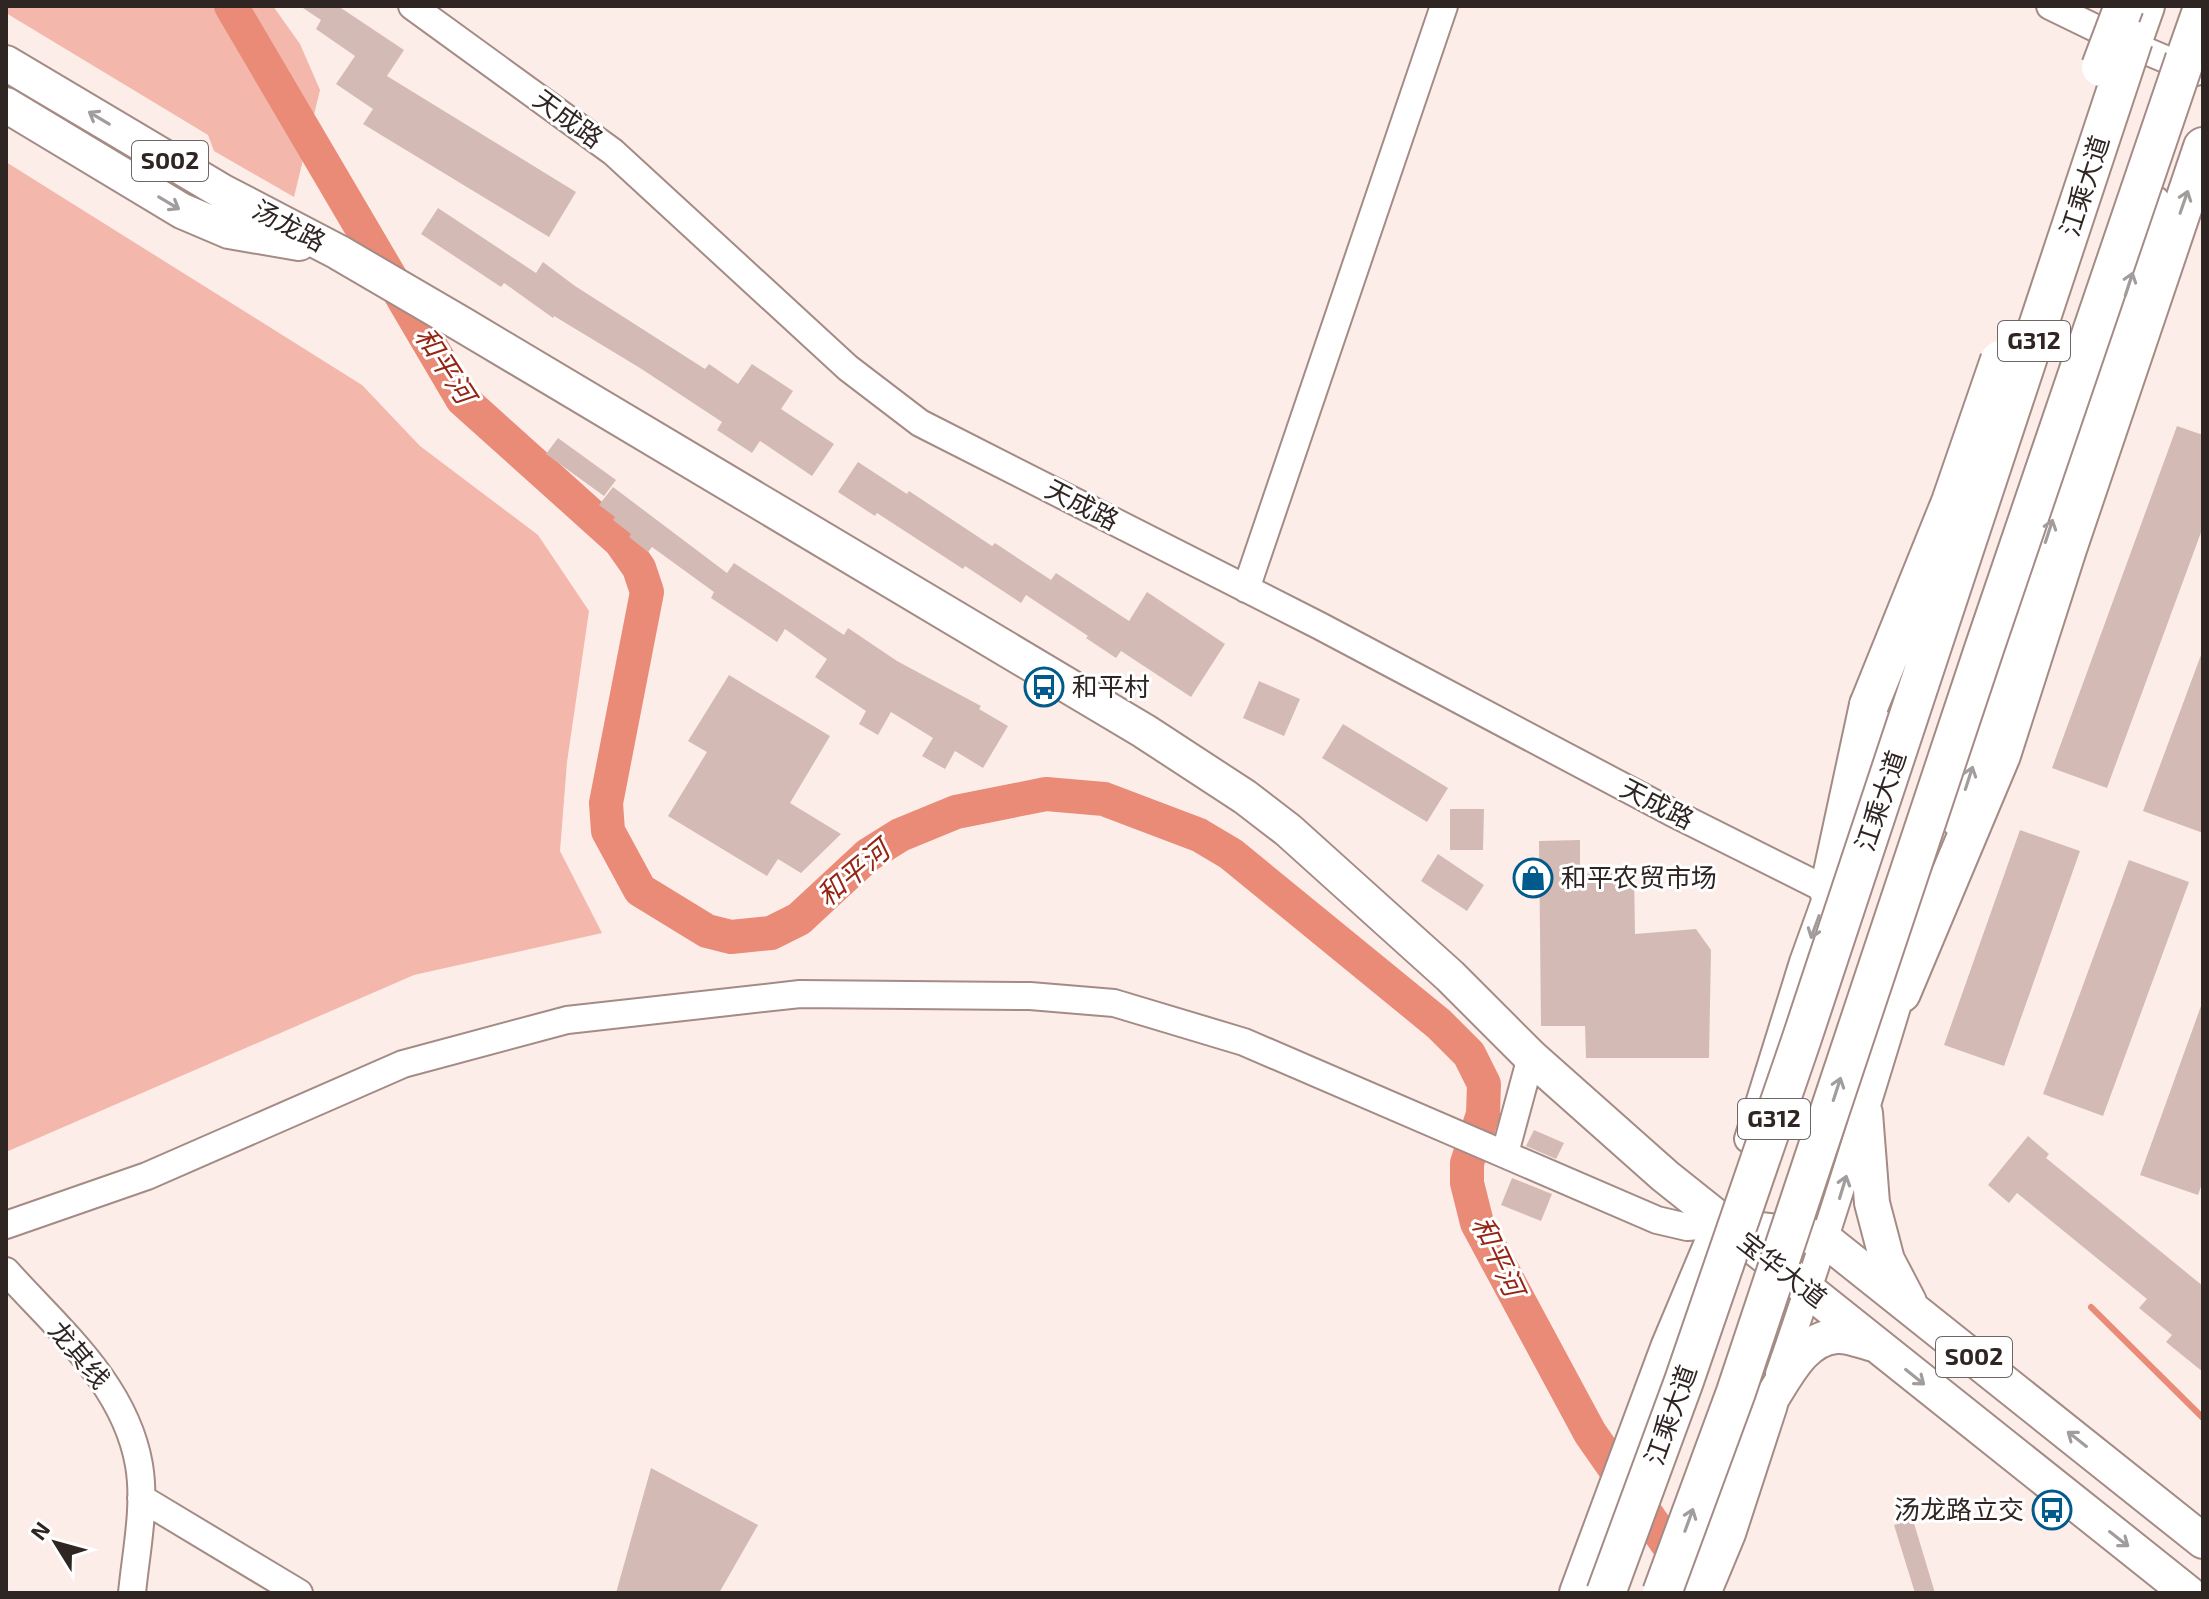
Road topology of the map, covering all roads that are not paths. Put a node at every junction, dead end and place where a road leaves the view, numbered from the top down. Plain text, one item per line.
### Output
1 (412, 6) edge
2 (1444, 6) edge
3 (2050, 6) edge
4 (2131, 6) edge
5 (2145, 6) edge
6 (2203, 8) edge
7 (2084, 14) edge
8 (2122, 23) edge
9 (6, 63) edge
10 (2200, 64) edge
11 (6, 105) edge
12 (2203, 147) edge
13 (338, 252) junction
14 (1246, 589) junction
15 (1829, 891) junction
16 (1901, 993) junction
17 (1531, 1057) junction
18 (1865, 1113) junction
19 (1497, 1150) junction
20 (1723, 1224) junction
21 (6, 1225) edge
22 (1823, 1238) junction
23 (6, 1271) edge
24 (1808, 1290) junction
25 (1913, 1309) junction
26 (1876, 1345) junction
27 (1768, 1404) junction
28 (1637, 1453) junction
29 (141, 1498) junction
30 (2203, 1541) edge
31 (1605, 1575) edge
32 (1715, 1589) edge
33 (132, 1593) edge
34 (299, 1593) edge
35 (1579, 1593) edge
36 (1591, 1593) edge
37 (1662, 1593) edge
38 (1690, 1593) edge
39 (2188, 1593) edge

1 - 14 street, 天成路
2 - 14 street
3 - 7 street
4 - 8 street
5 - 31 highway, 江乘大道 / G312, bridge
37 -> 6 highway, 江乘大道 / G312, bridge
7 - 8 street
8 - 10 street
8 - 15 street
8 - 15 highway, bridge
13 -> 9 main road, 汤龙路 / S002
16 -> 10 street
11 -> 13 main road, 汤龙路
16 -> 12 highway
13 - 17 main road
14 - 15 street, 天成路
15 -> 20 street
16 - 18 street
17 - 19 street
17 - 20 main road
22 -> 18 street
18 - 25 main road
19 - 20 street
19 - 21 street
20 - 22 main road, 宝华大道
20 - 24 main road, 宝华大道
20 - 28 highway
22 - 24 street
22 - 25 main road, 宝华大道 / S002
23 - 29 street, 龙其线
24 - 26 main road, 宝华大道
24 - 27 street
30 -> 25 main road, 宝华大道 / S002
26 - 27 main road
26 -> 39 main road, 宝华大道
27 - 32 highway
27 - 38 street
28 - 31 street
28 - 35 highway
29 - 33 street, 龙其线
29 - 34 street
31 - 36 street

